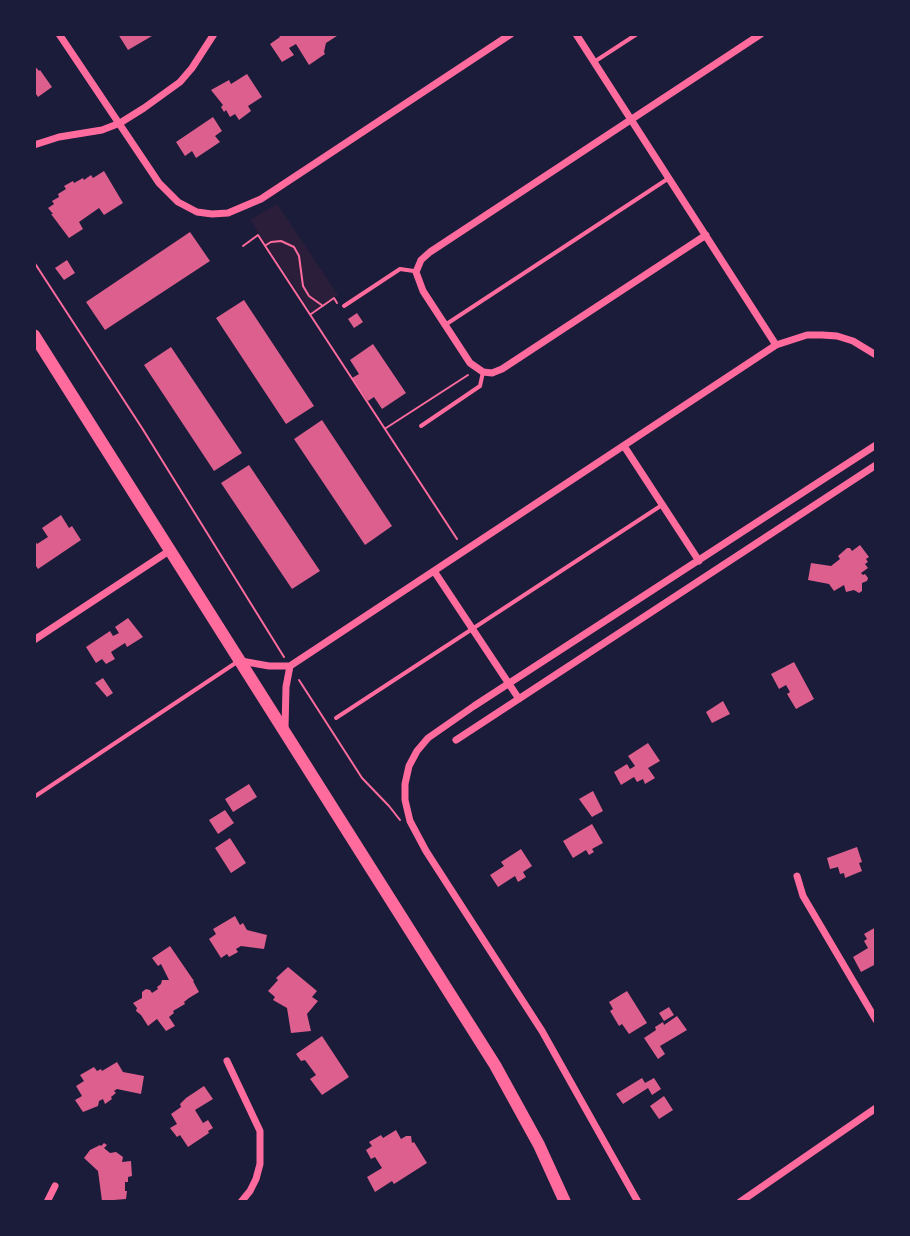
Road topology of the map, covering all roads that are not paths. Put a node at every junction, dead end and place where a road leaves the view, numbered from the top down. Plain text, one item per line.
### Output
1 (59, 34) edge
2 (214, 34) edge
3 (511, 34) edge
4 (576, 34) edge
5 (637, 34) edge
6 (761, 34) edge
7 (594, 62) junction
8 (631, 119) junction
9 (120, 123) junction
10 (34, 145) edge
11 (669, 178) junction
12 (706, 235) junction
13 (416, 272) junction
14 (344, 306) dead end
15 (445, 325) junction
16 (34, 335) edge
17 (776, 345) junction
18 (876, 355) edge
19 (483, 372) junction
20 (421, 426) dead end
21 (876, 445) edge
22 (624, 446) junction
23 (876, 465) edge
24 (662, 505) junction
25 (169, 551) junction
26 (699, 561) junction
27 (434, 571) junction
28 (472, 629) junction
29 (34, 640) edge
30 (239, 661) junction
31 (290, 666) junction
32 (508, 683) junction
33 (519, 699) junction
34 (336, 718) dead end
35 (285, 732) junction
36 (456, 740) dead end
37 (34, 797) edge
38 (797, 876) dead end
39 (876, 1020) edge
40 (227, 1061) dead end
41 (876, 1108) edge
42 (55, 1186) dead end
43 (47, 1202) edge
44 (241, 1202) edge
45 (565, 1202) edge
46 (638, 1202) edge
47 (740, 1202) edge

1 - 9 street
2 - 9 street
3 - 9 street
4 - 7 street
5 - 7 lane
6 - 8 street
7 - 8 street
8 - 11 street
8 - 13 street
9 - 10 street
11 - 12 street
11 - 15 lane
12 - 17 street
12 - 19 street
13 - 14 lane
13 - 15 street
15 - 19 street
16 - 25 highway
17 - 18 street
17 - 22 street
19 - 20 lane
21 - 26 street
22 - 24 street
22 - 27 street
23 - 33 street
24 - 26 street
24 - 28 lane
25 - 29 street
25 - 30 highway
26 - 32 street
27 - 28 street
27 - 31 street
28 - 32 street
28 - 34 lane
30 - 31 street
30 - 35 highway
30 - 37 lane
31 - 35 street
32 - 33 street
32 - 46 street
33 - 36 street
35 - 45 highway
38 - 39 street
40 - 44 street
41 - 47 street
42 - 43 street

